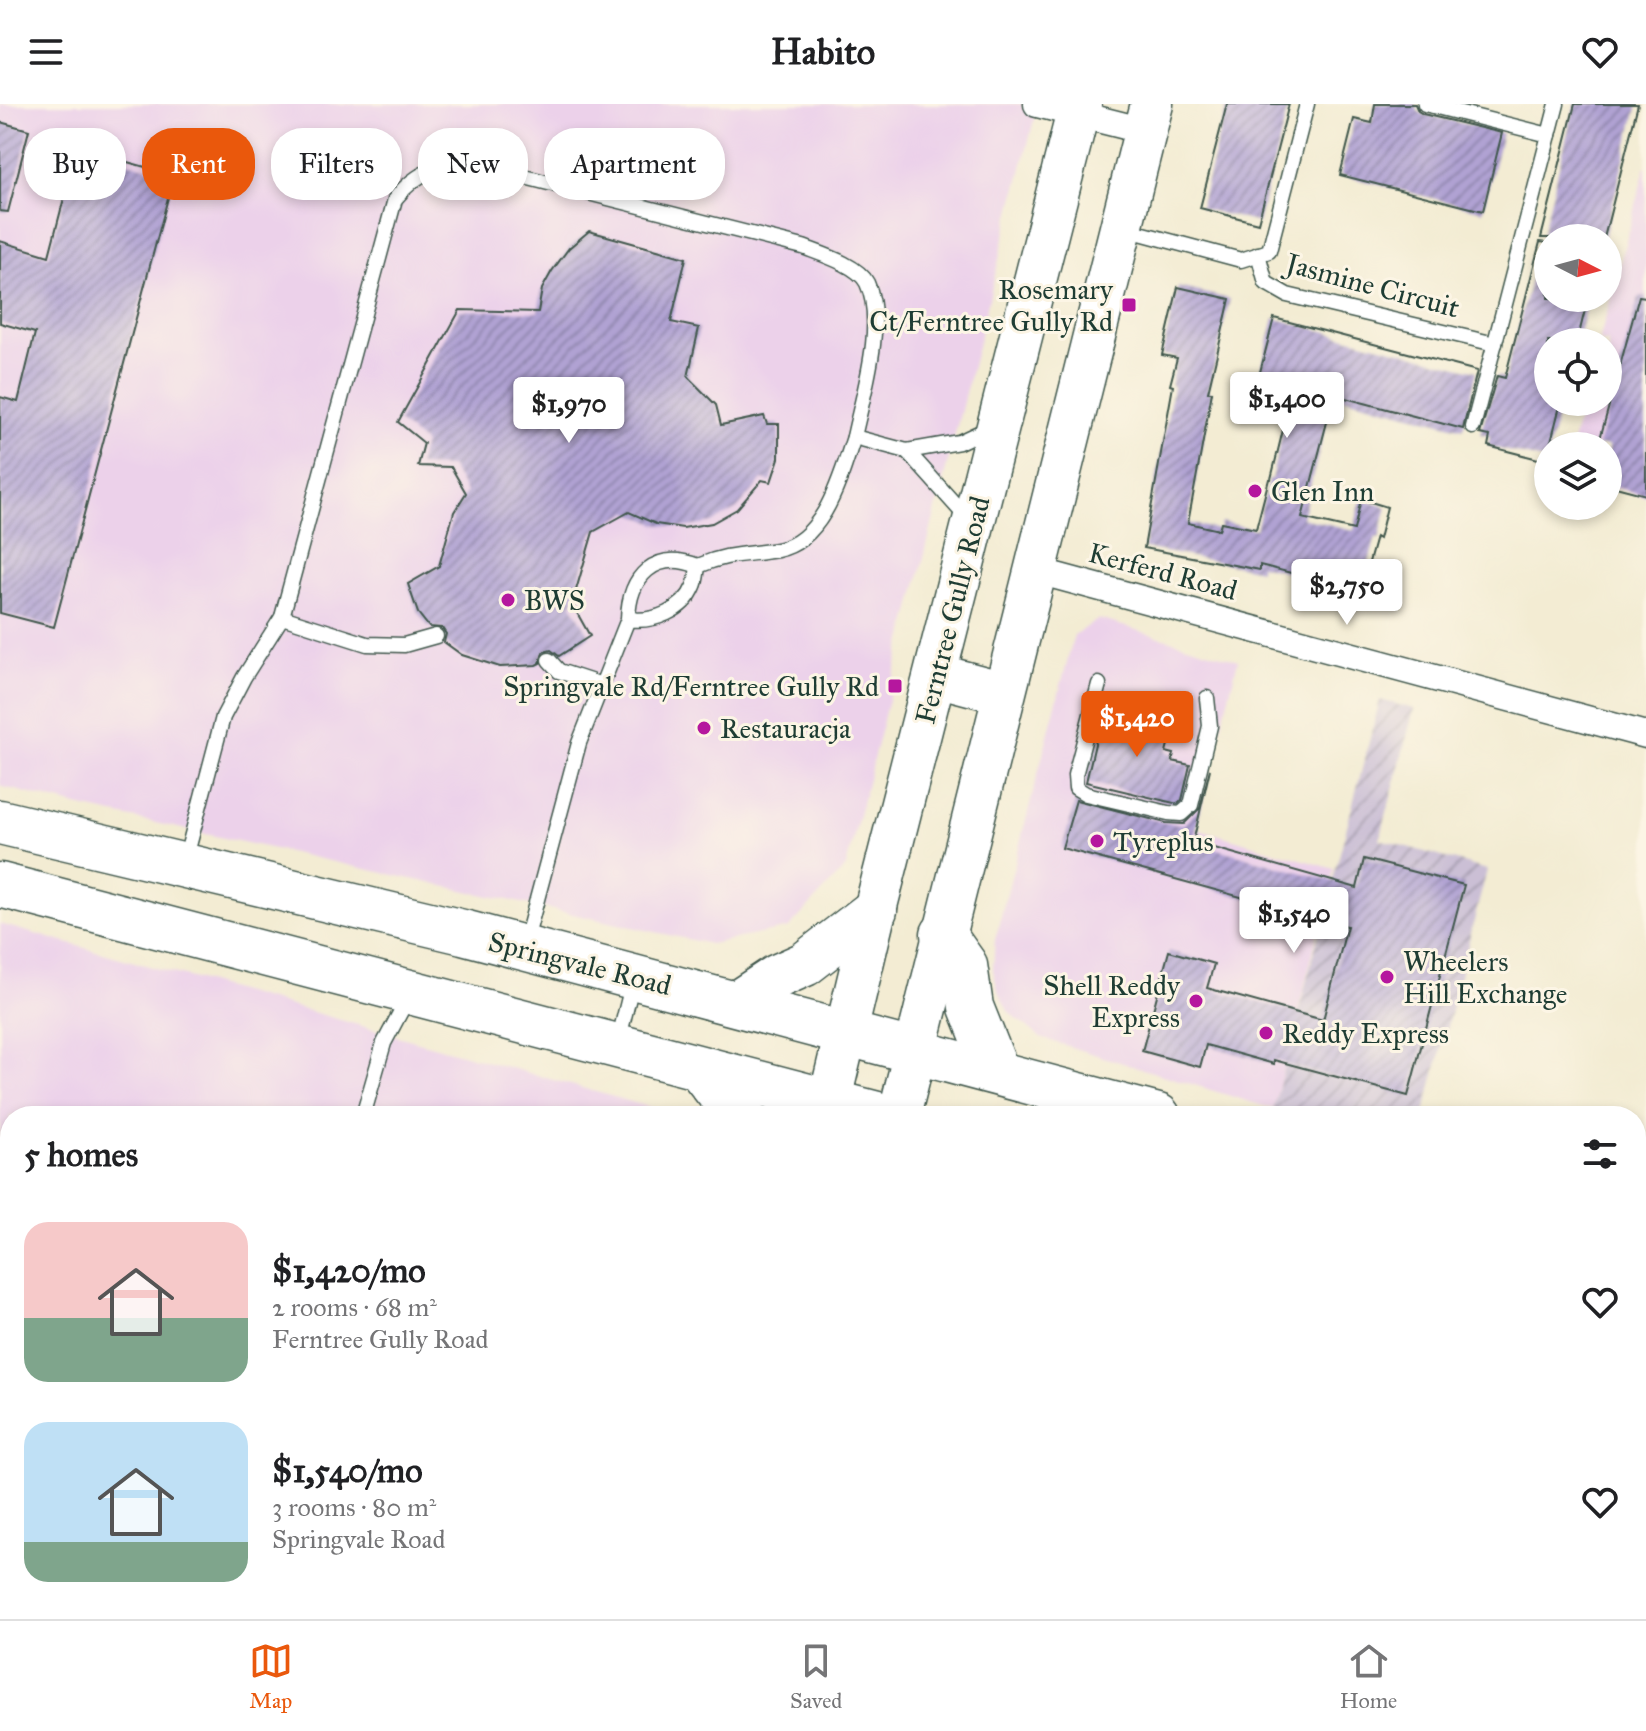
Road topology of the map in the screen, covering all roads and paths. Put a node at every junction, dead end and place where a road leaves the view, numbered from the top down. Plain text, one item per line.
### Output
1 (1037, 104) edge
2 (1307, 104) edge
3 (1557, 104) edge
4 (1432, 105) edge
5 (1079, 110) edge
6 (1149, 118) edge
7 (1549, 135) junction
8 (1121, 228) junction
9 (1258, 254) junction
10 (1495, 344) junction
11 (1000, 423) junction
12 (1473, 427) dead end
13 (854, 437) junction
14 (907, 451) junction
15 (974, 525) junction
16 (698, 566) junction
17 (1034, 570) junction
18 (282, 617) junction
19 (628, 619) junction
20 (436, 636) dead end
21 (549, 660) dead end
22 (936, 675) junction
23 (1099, 684) dead end
24 (602, 685) junction
25 (1004, 693) junction
26 (1207, 698) dead end
27 (1646, 735) edge
28 (0, 822) edge
29 (74, 840) junction
30 (183, 865) junction
31 (0, 885) edge
32 (63, 901) junction
33 (875, 910) junction
34 (943, 934) junction
35 (524, 948) junction
36 (634, 977) junction
37 (411, 992) junction
38 (737, 1003) junction
39 (846, 1032) junction
40 (617, 1046) junction
41 (914, 1050) junction
42 (699, 1068) junction
43 (997, 1072) junction
44 (366, 1106) edge
45 (731, 1106) edge
46 (819, 1106) edge
47 (829, 1106) edge
48 (901, 1106) edge
49 (1121, 1106) edge

1 - 5 street
2 - 9 lane, Jasmine Circuit
3 - 7 lane
4 - 7 lane
5 - 6 street
5 - 11 main road, Ferntree Gully Road
6 - 8 main road
7 - 10 lane
8 - 9 lane, Jasmine Circuit
8 - 17 main road
9 - 10 lane, Jasmine Circuit
10 - 12 lane
11 - 14 lane
11 - 15 main road, Ferntree Gully Road
13 - 14 lane
13 - 16 lane
13 - 18 lane
14 - 15 lane
15 - 22 main road, Ferntree Gully Road
16 - 19 lane
16 - 19 lane
17 - 25 main road
17 - 27 street, Kerferd Road
18 - 20 lane
18 - 30 lane
19 - 24 lane
21 - 24 lane
22 - 25 main road
22 - 33 main road, Ferntree Gully Road
23 - 26 lane
24 - 35 lane
25 - 34 main road
28 - 29 highway, Springvale Road
29 - 30 highway, Springvale Road
29 - 32 highway
30 - 35 highway, Springvale Road
31 - 32 highway
32 - 37 highway
33 - 38 highway
33 - 39 main road, Ferntree Gully Road
34 - 41 main road
34 - 43 highway
35 - 36 highway, Springvale Road
36 - 38 highway, Springvale Road
36 - 40 lane
37 - 40 highway
37 - 44 lane
38 - 39 highway, Springvale Road
39 - 41 highway, Springvale Road
39 - 47 main road, Ferntree Gully Road
40 - 42 highway
41 - 43 highway, Springvale Road
41 - 48 main road
42 - 45 highway
42 - 46 highway
43 - 49 highway, Springvale Road

